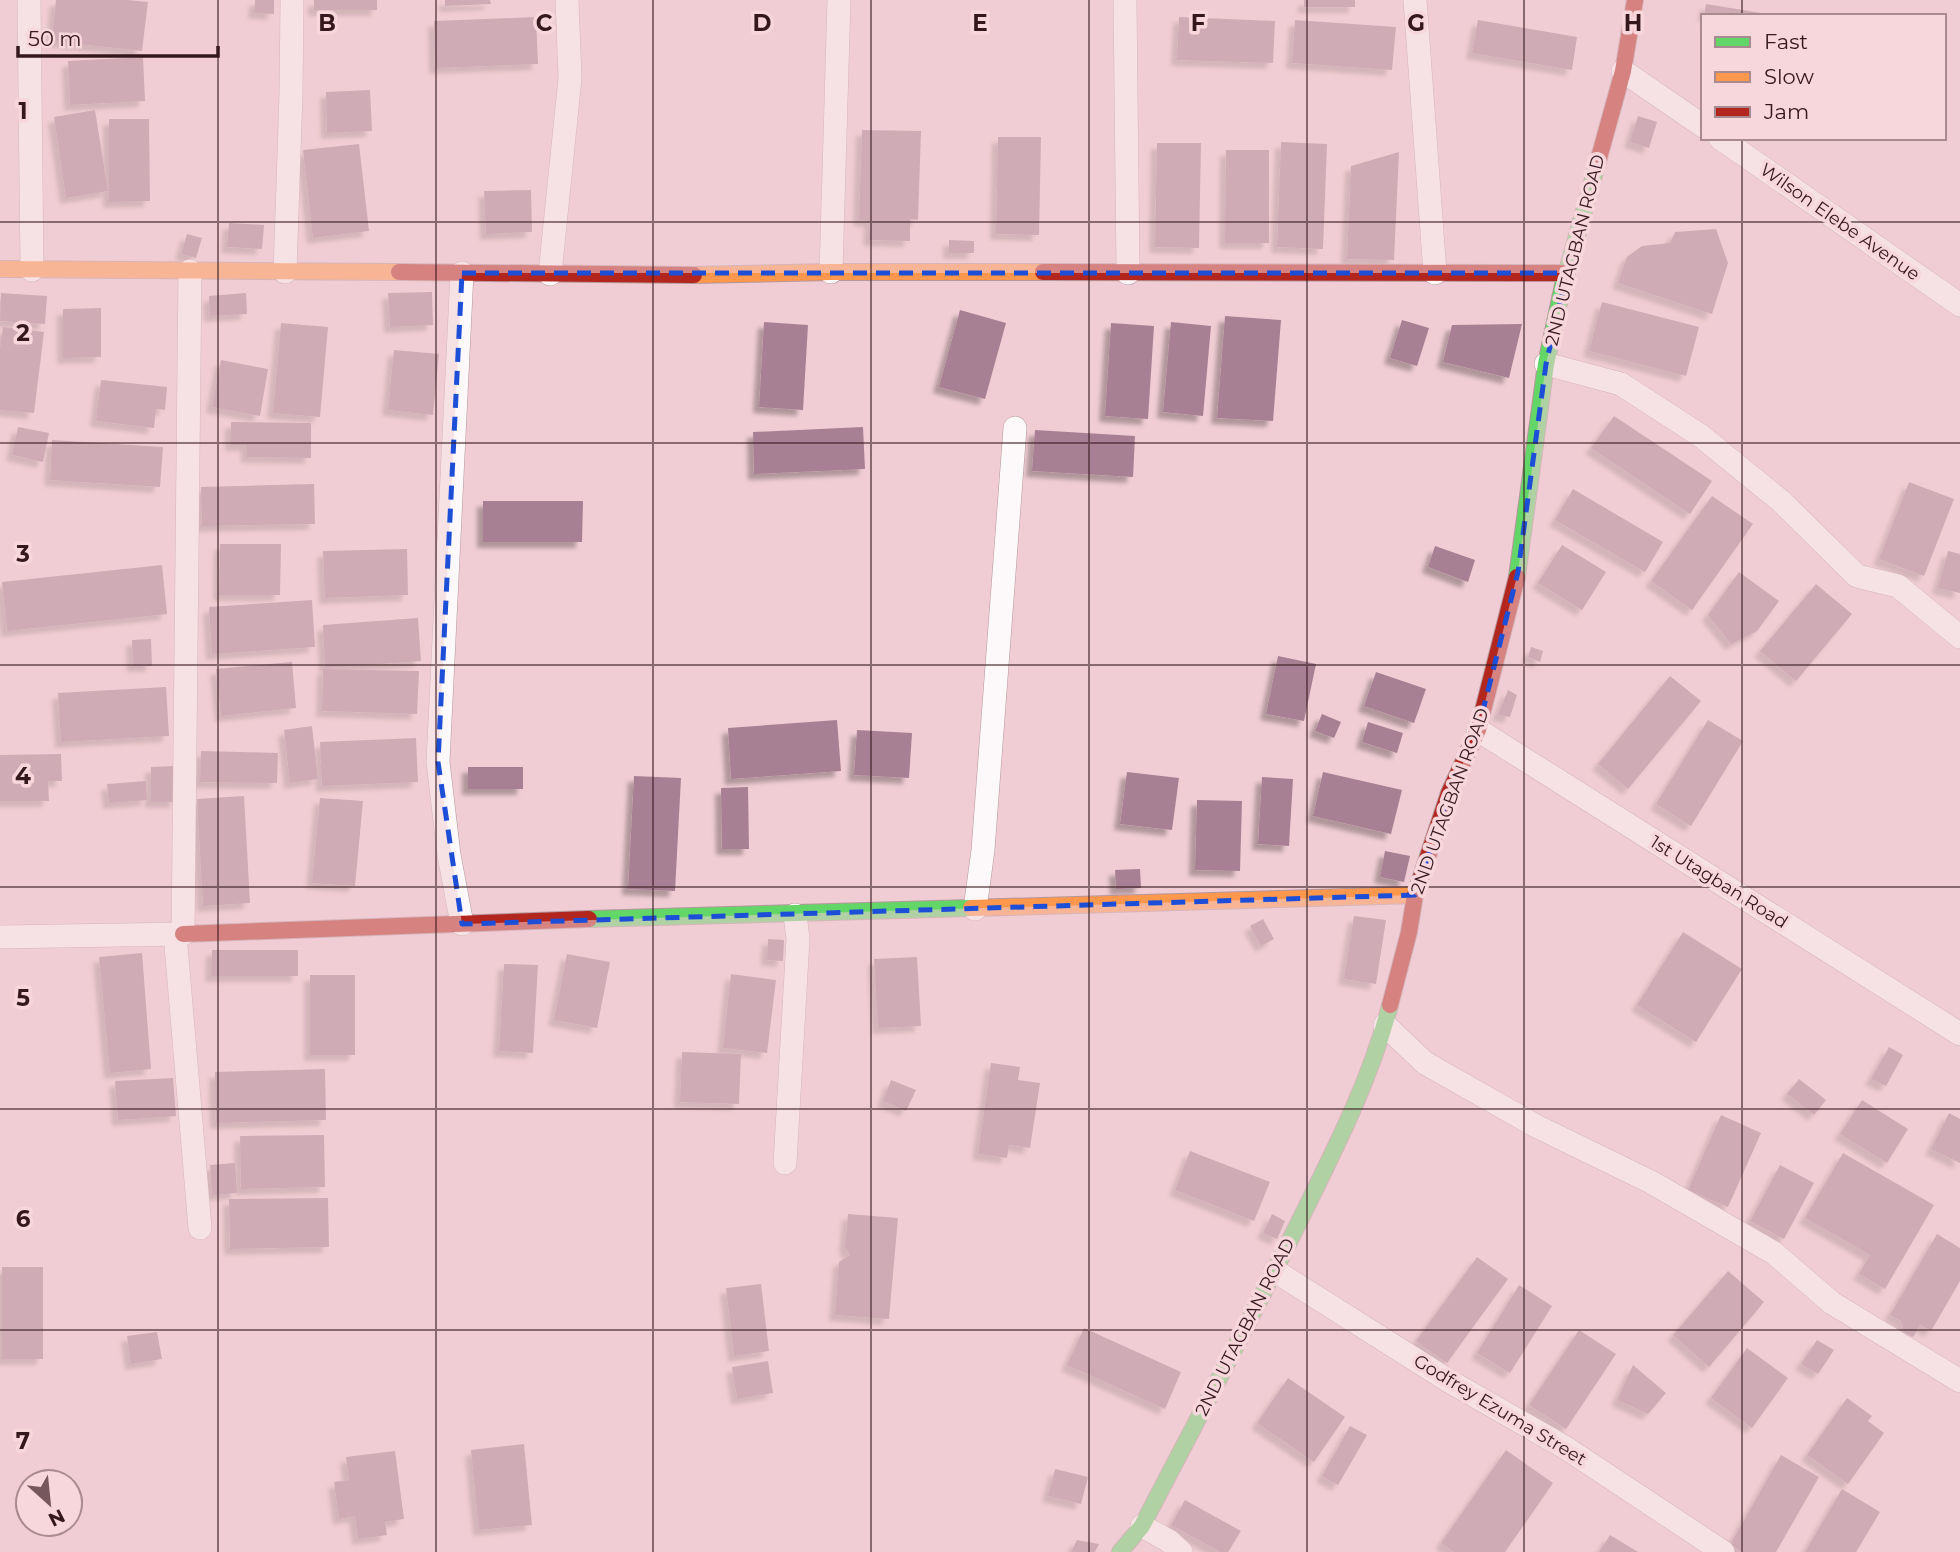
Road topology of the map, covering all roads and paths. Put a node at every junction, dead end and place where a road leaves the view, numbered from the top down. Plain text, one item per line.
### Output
1 (29, 0) edge
2 (292, 0) edge
3 (567, 0) edge
4 (839, 0) edge
5 (1125, 0) edge
6 (1415, 0) edge
7 (1635, 0) edge
8 (1623, 71) junction
9 (1701, 125) edge
10 (1723, 140) edge
11 (0, 270) edge
12 (32, 270) junction
13 (190, 271) junction
14 (285, 272) junction
15 (831, 272) junction
16 (462, 273) junction
17 (1128, 273) junction
18 (1435, 273) junction
19 (1567, 273) junction
20 (550, 274) junction
21 (1960, 305) edge
22 (1546, 364) junction
23 (1015, 428) dead end
24 (1960, 637) edge
25 (1478, 730) junction
26 (1415, 895) junction
27 (975, 909) junction
28 (795, 915) junction
29 (462, 924) junction
30 (179, 934) junction
31 (0, 937) edge
32 (1385, 1025) junction
33 (1960, 1034) edge
34 (785, 1163) dead end
35 (200, 1228) dead end
36 (1275, 1271) junction
37 (1960, 1381) edge
38 (1142, 1526) junction
39 (1120, 1552) edge
40 (1181, 1552) edge
41 (1723, 1552) edge

1 - 12 street
2 - 14 street
3 - 20 street
4 - 15 street
5 - 17 street
6 - 18 street
7 - 8 street, 2ND UTAGBAN ROAD
8 - 9 street
8 - 19 street, 2ND UTAGBAN ROAD
10 - 21 street, Wilson Elebe Avenue
11 - 12 street
12 - 13 street
13 - 14 street
13 - 30 street
14 - 16 street
15 - 17 street
15 - 20 street
16 - 20 street
16 - 29 street
17 - 18 street
18 - 19 street
19 - 22 street, 2ND UTAGBAN ROAD
22 - 24 street
22 - 25 street, 2ND UTAGBAN ROAD
23 - 27 street
25 - 26 street, 2ND UTAGBAN ROAD
25 - 33 street, 1st Utagban Road
26 - 27 street
26 - 32 street, 2ND UTAGBAN ROAD
27 - 28 street
28 - 29 street
28 - 34 street
29 - 30 street
30 - 31 street
30 - 35 street
32 - 36 street, 2ND UTAGBAN ROAD
32 - 37 street
36 - 38 street, 2ND UTAGBAN ROAD
36 - 41 street, Godfrey Ezuma Street
38 - 39 street, 2ND UTAGBAN ROAD
38 - 40 street

